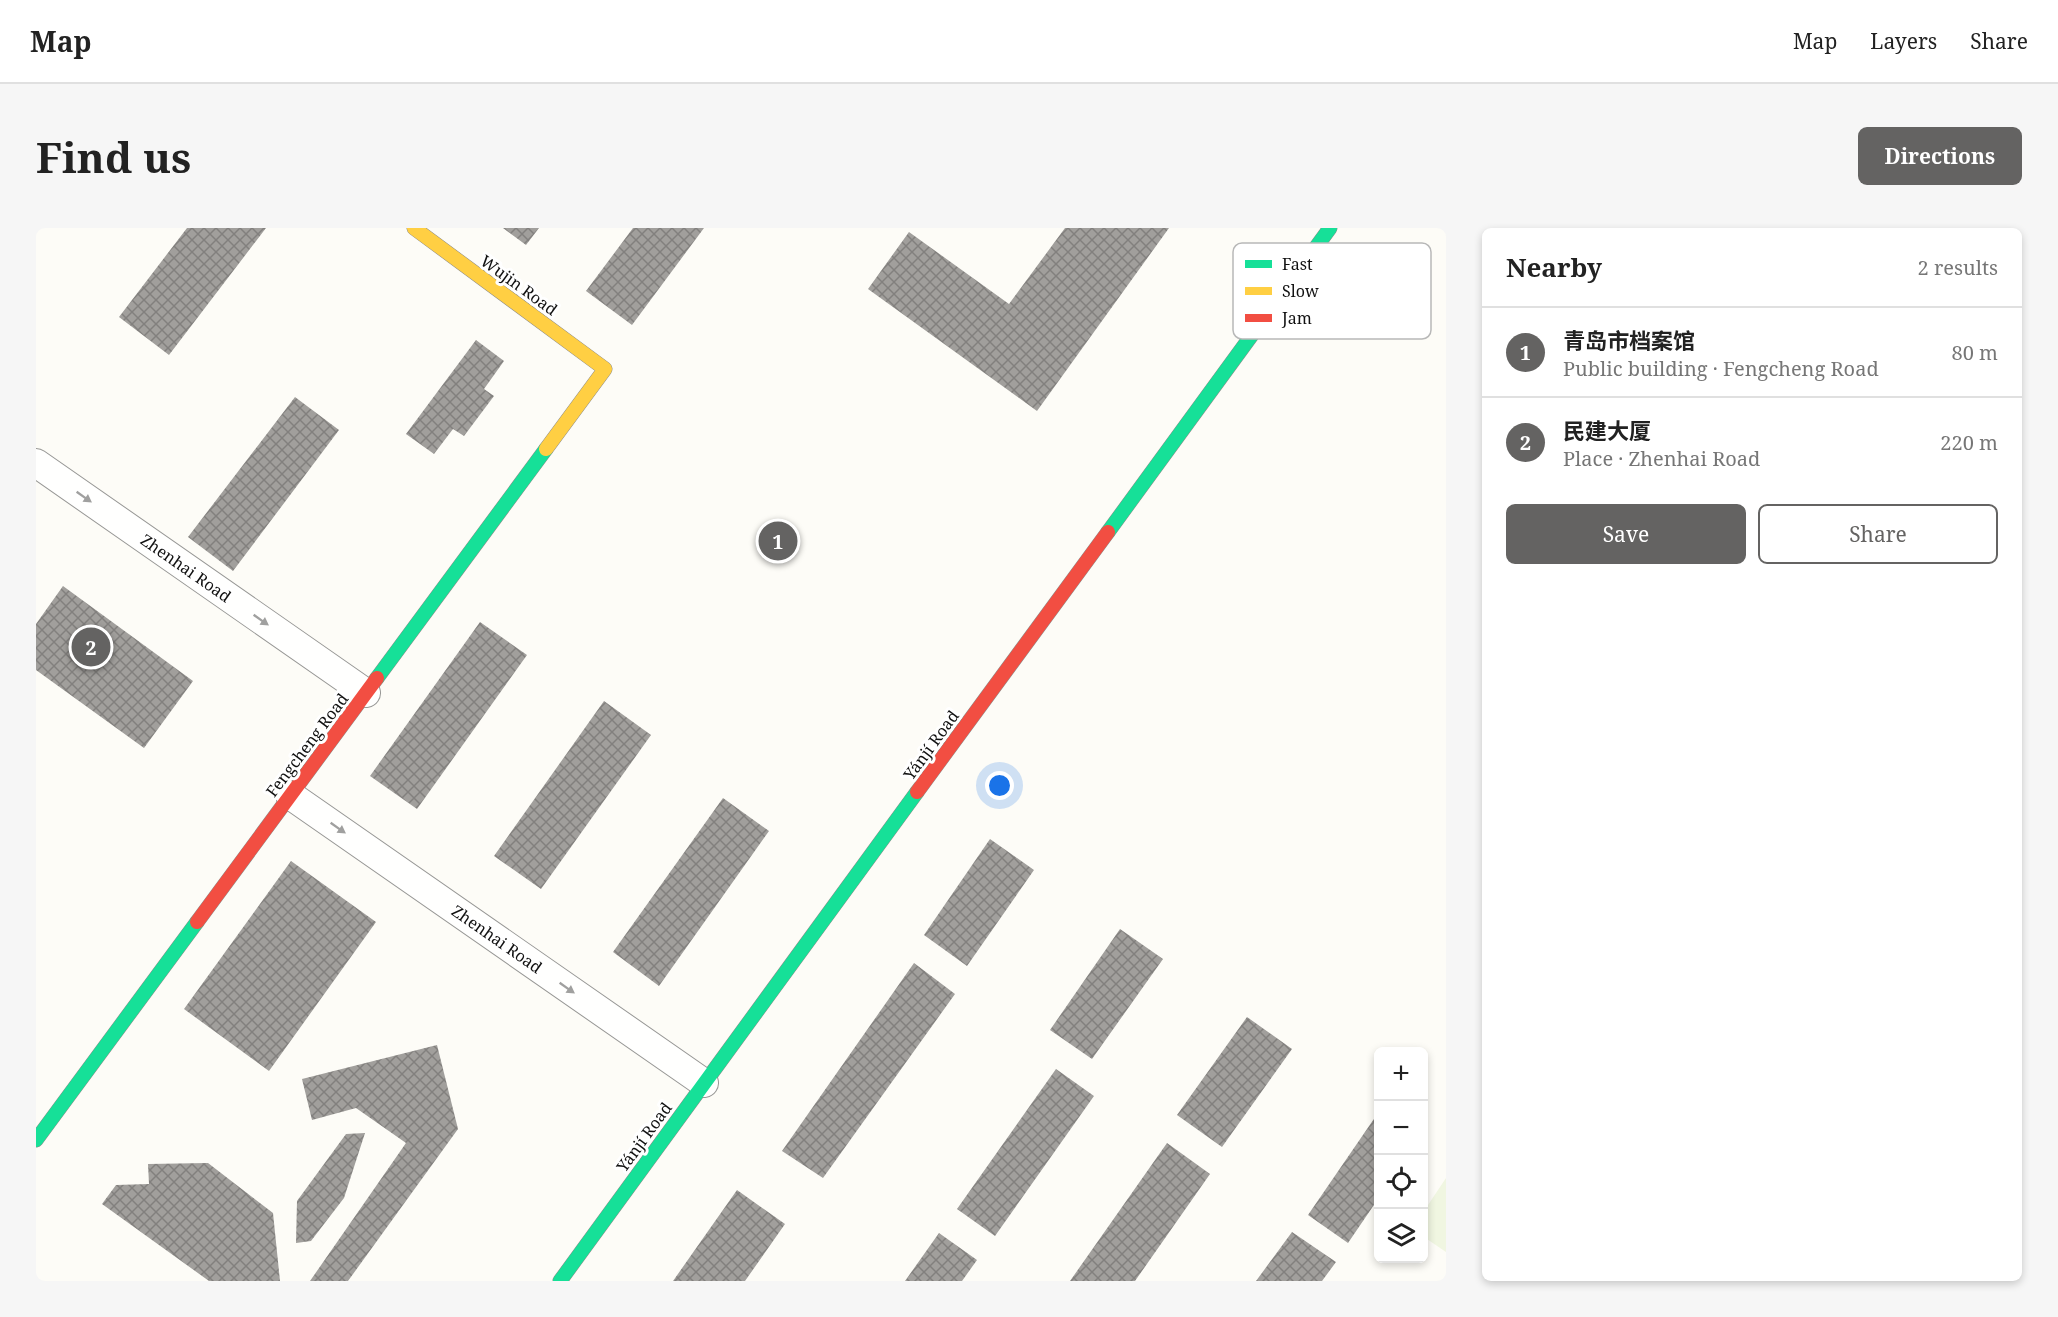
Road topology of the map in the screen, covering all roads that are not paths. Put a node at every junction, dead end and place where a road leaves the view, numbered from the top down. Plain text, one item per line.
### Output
1 (414, 228) edge
2 (1330, 228) edge
3 (1319, 243) edge
4 (1249, 339) edge
5 (605, 369) joint
6 (36, 463) edge
7 (366, 693) junction
8 (290, 795) junction
9 (704, 1083) junction
10 (36, 1140) edge
11 (560, 1281) edge

1 - 5 main road, Wujin Road
2 - 3 main road, Yánjí Road
4 - 9 main road, Yánjí Road
5 - 7 main road, Fengcheng Road
6 -> 7 street, Zhenhai Road
7 - 8 main road, Fengcheng Road
8 -> 9 street, Zhenhai Road
8 - 10 main road, Fengcheng Road
9 - 11 main road, Yánjí Road

